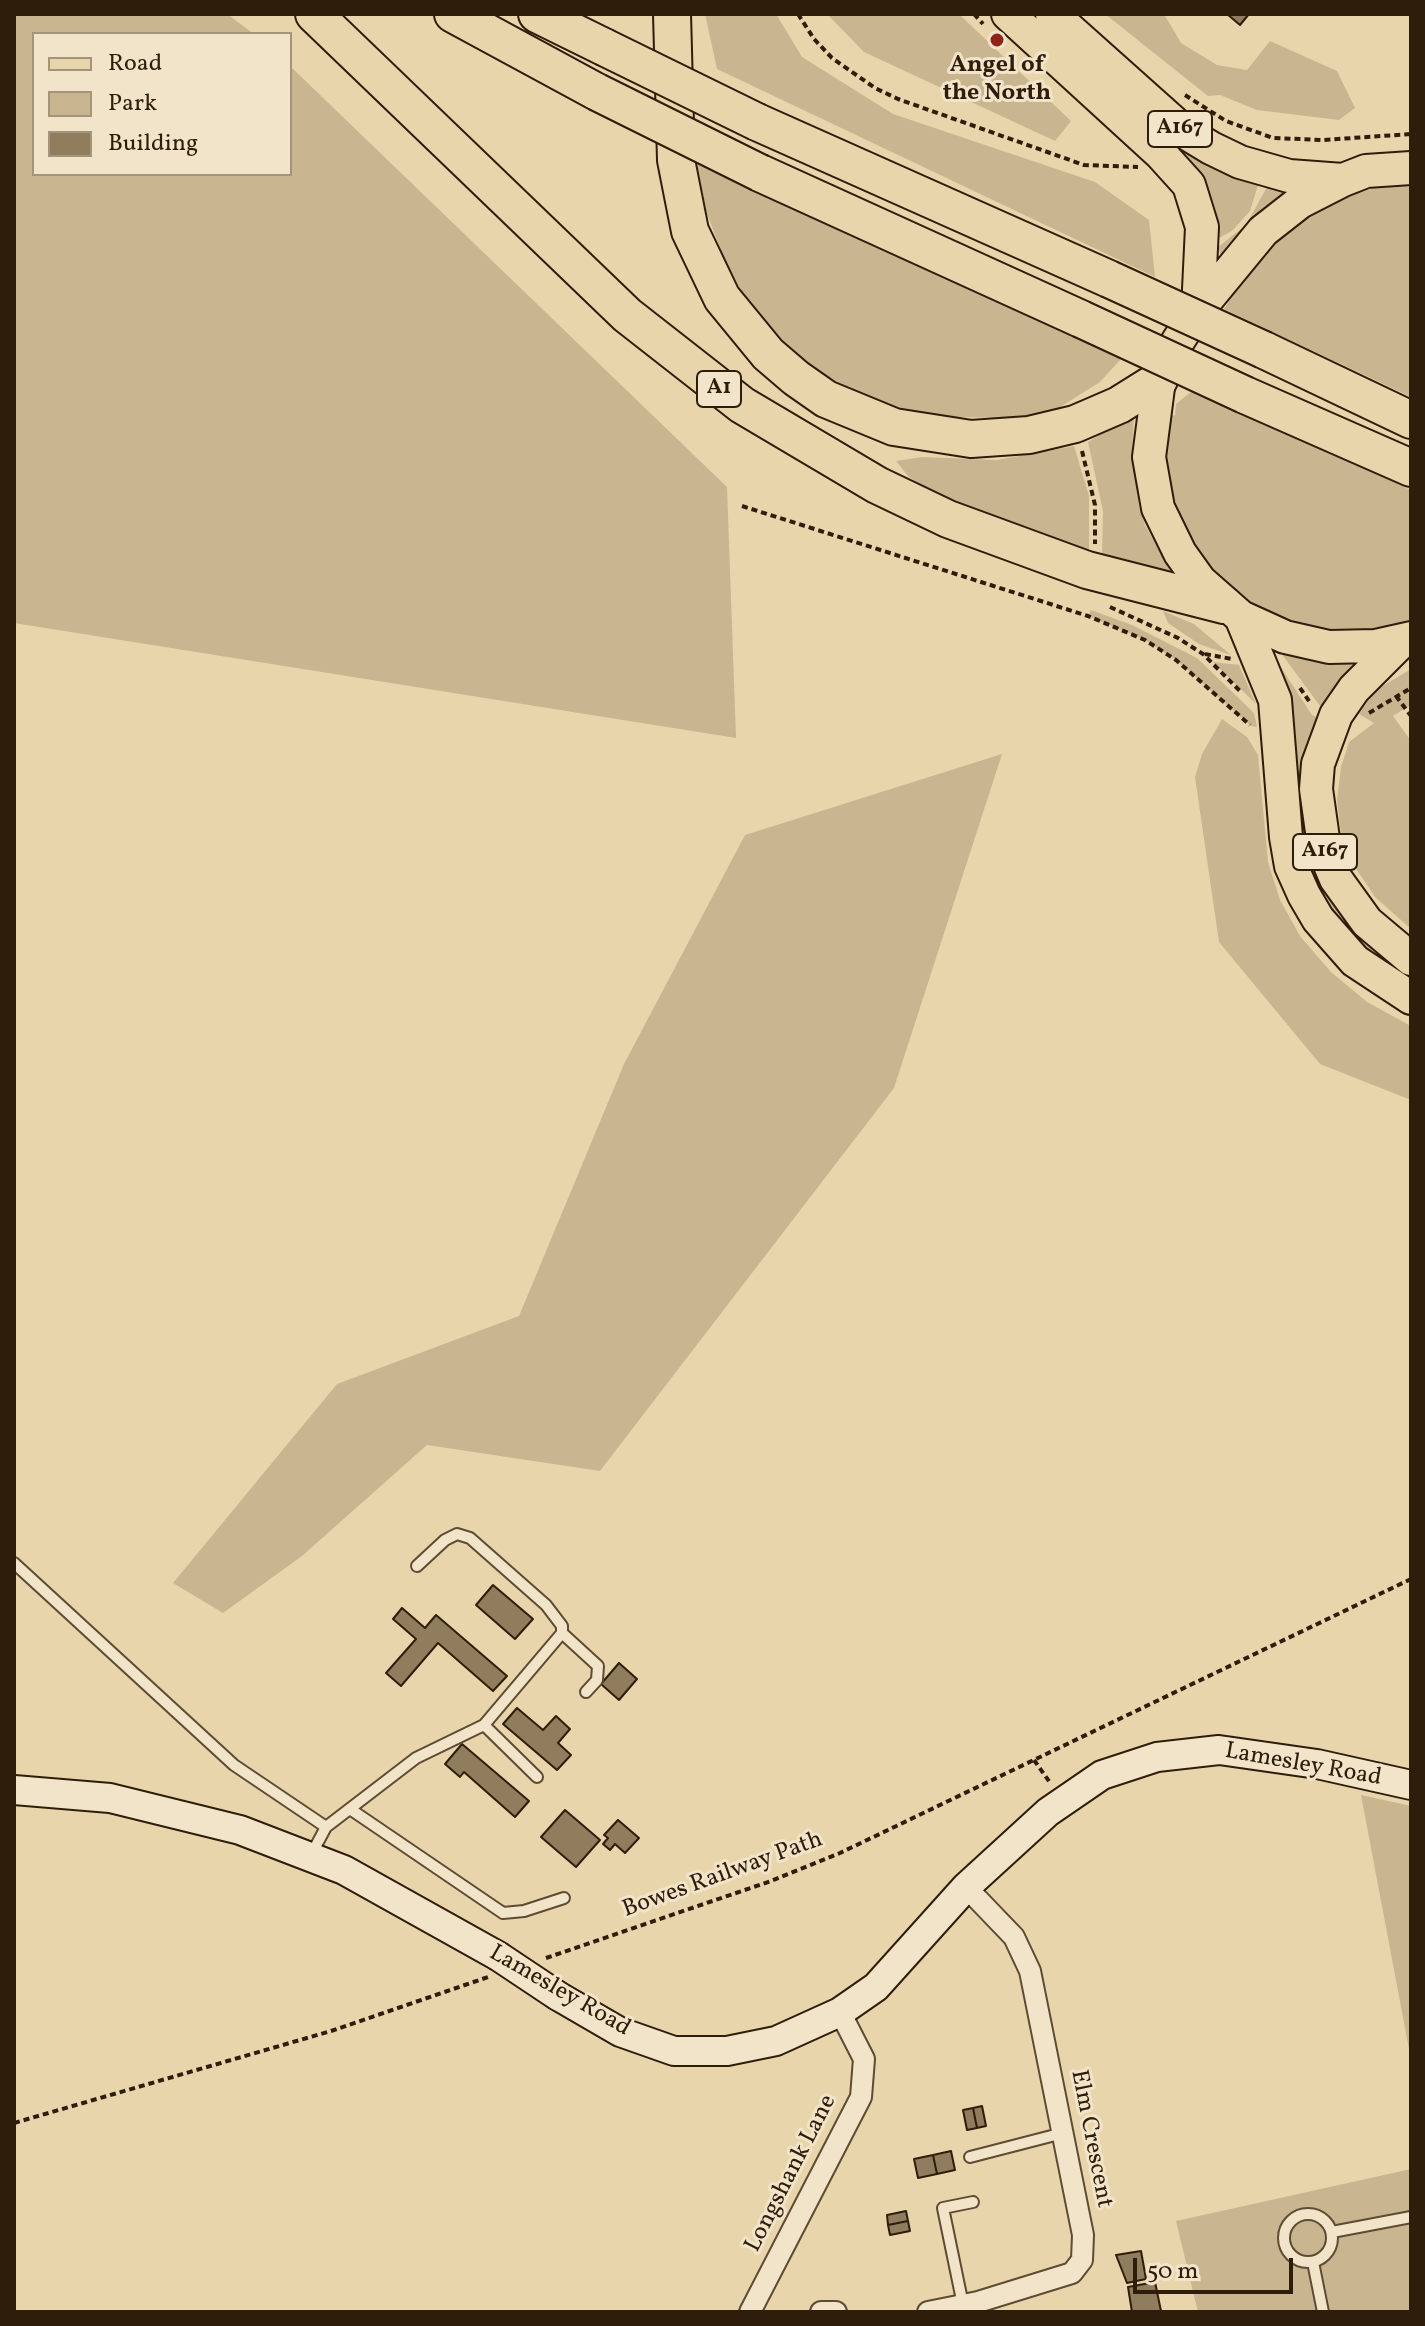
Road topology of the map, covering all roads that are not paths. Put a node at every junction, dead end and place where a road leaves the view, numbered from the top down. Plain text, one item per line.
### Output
1 (314, 14) edge
2 (453, 14) edge
3 (537, 14) edge
4 (672, 14) edge
5 (1008, 14) edge
6 (1052, 14) edge
7 (1409, 168) edge
8 (1343, 180) junction
9 (1198, 310) junction
10 (1159, 380) junction
11 (1411, 420) edge
12 (1411, 468) edge
13 (1232, 611) junction
14 (1406, 640) edge
15 (1411, 959) edge
16 (1411, 998) edge
17 (14, 1563) edge
18 (417, 1566) dead end
19 (562, 1633) junction
20 (586, 1692) dead end
21 (484, 1725) junction
22 (537, 1777) dead end
23 (1411, 1785) edge
24 (14, 1790) edge
25 (350, 1809) junction
26 (326, 1827) junction
27 (311, 1855) junction
28 (966, 1887) junction
29 (564, 1898) dead end
30 (840, 2012) junction
31 (1063, 2133) junction
32 (970, 2157) dead end
33 (973, 2202) dead end
34 (1411, 2217) edge
35 (1332, 2232) junction
36 (1313, 2262) junction
37 (1008, 2302) edge
38 (963, 2305) junction
39 (750, 2312) edge
40 (821, 2312) edge
41 (836, 2312) edge
42 (928, 2312) edge
43 (1323, 2312) edge

1 - 13 highway, A1
2 - 12 highway, bridge
3 - 11 highway, bridge
4 - 10 highway, A1
5 - 9 main road, A167
6 - 8 main road, A167
7 - 8 main road, A167
8 - 9 main road, A167
9 - 10 main road, A167
10 - 13 main road, A167
13 - 14 main road, A167
13 - 16 main road, A167
14 - 15 main road, A167
17 - 26 lane
18 - 19 lane
19 - 20 lane
19 - 21 lane
21 - 22 lane
21 - 25 lane
23 - 28 street, Lamesley Road
24 - 27 street, Lamesley Road
25 - 26 lane
25 - 29 lane
26 - 27 lane
27 - 30 street, Lamesley Road, bridge
28 - 30 street, Lamesley Road
28 - 31 street, Elm Crescent
30 - 39 street, Longshank Lane
31 - 32 lane
31 - 37 street, Elm Crescent
33 - 38 lane
34 - 35 lane
35 - 36 lane
35 - 36 lane
36 - 43 lane
37 - 38 street, Elm Crescent
38 - 42 street, Elm Crescent
40 - 41 street

